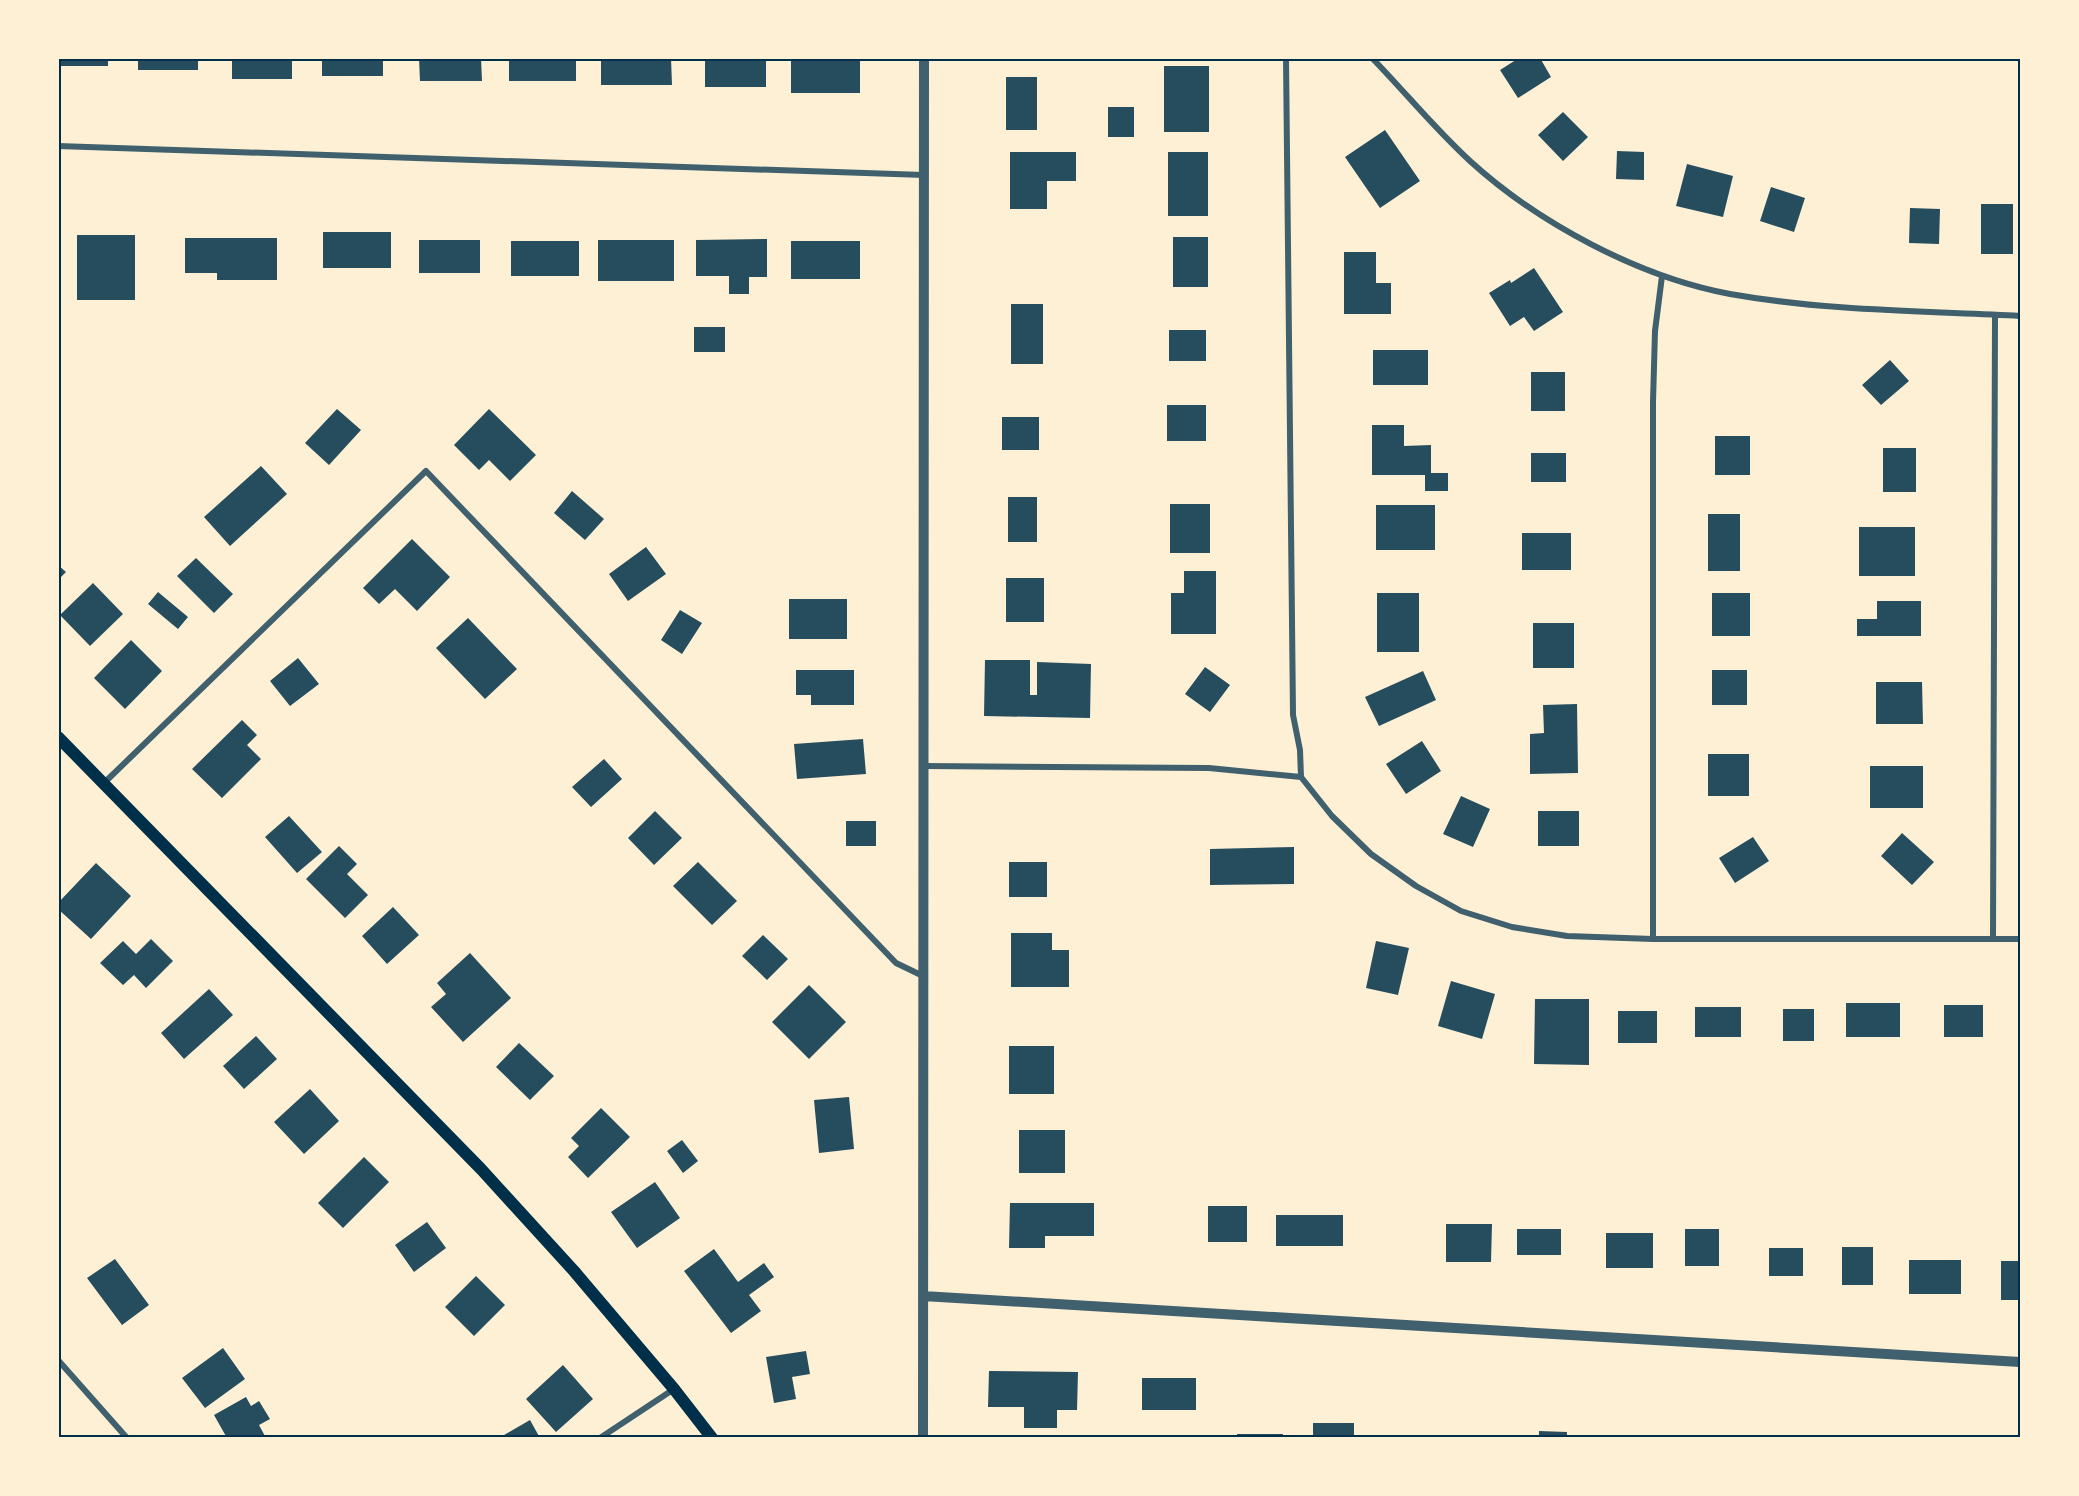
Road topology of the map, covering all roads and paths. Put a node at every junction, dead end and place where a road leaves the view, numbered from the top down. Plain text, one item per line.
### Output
1 (924, 58) edge
2 (1286, 58) edge
3 (1372, 58) edge
4 (58, 146) edge
5 (924, 175) junction
6 (1662, 276) junction
7 (1995, 315) junction
8 (2020, 316) edge
9 (58, 737) edge
10 (924, 766) junction
11 (1301, 777) junction
12 (104, 783) junction
13 (1993, 938) junction
14 (1653, 939) junction
15 (2020, 939) edge
16 (923, 976) junction
17 (923, 1296) junction
18 (58, 1360) edge
19 (2020, 1362) edge
20 (674, 1389) junction
21 (128, 1437) edge
22 (600, 1437) edge
23 (712, 1437) edge
24 (923, 1437) edge

1 - 5 street
2 - 11 street
3 - 6 street
4 - 5 street
5 - 10 street
6 - 7 street
6 - 14 street
7 - 8 street
7 - 13 street
9 - 12 main road
10 - 11 street
10 - 16 street
11 - 14 street
12 - 16 street
12 - 20 main road
13 - 14 street
13 - 15 street
16 - 17 street
17 - 19 street
17 - 24 street
18 - 21 street
20 - 22 street
20 - 23 main road

